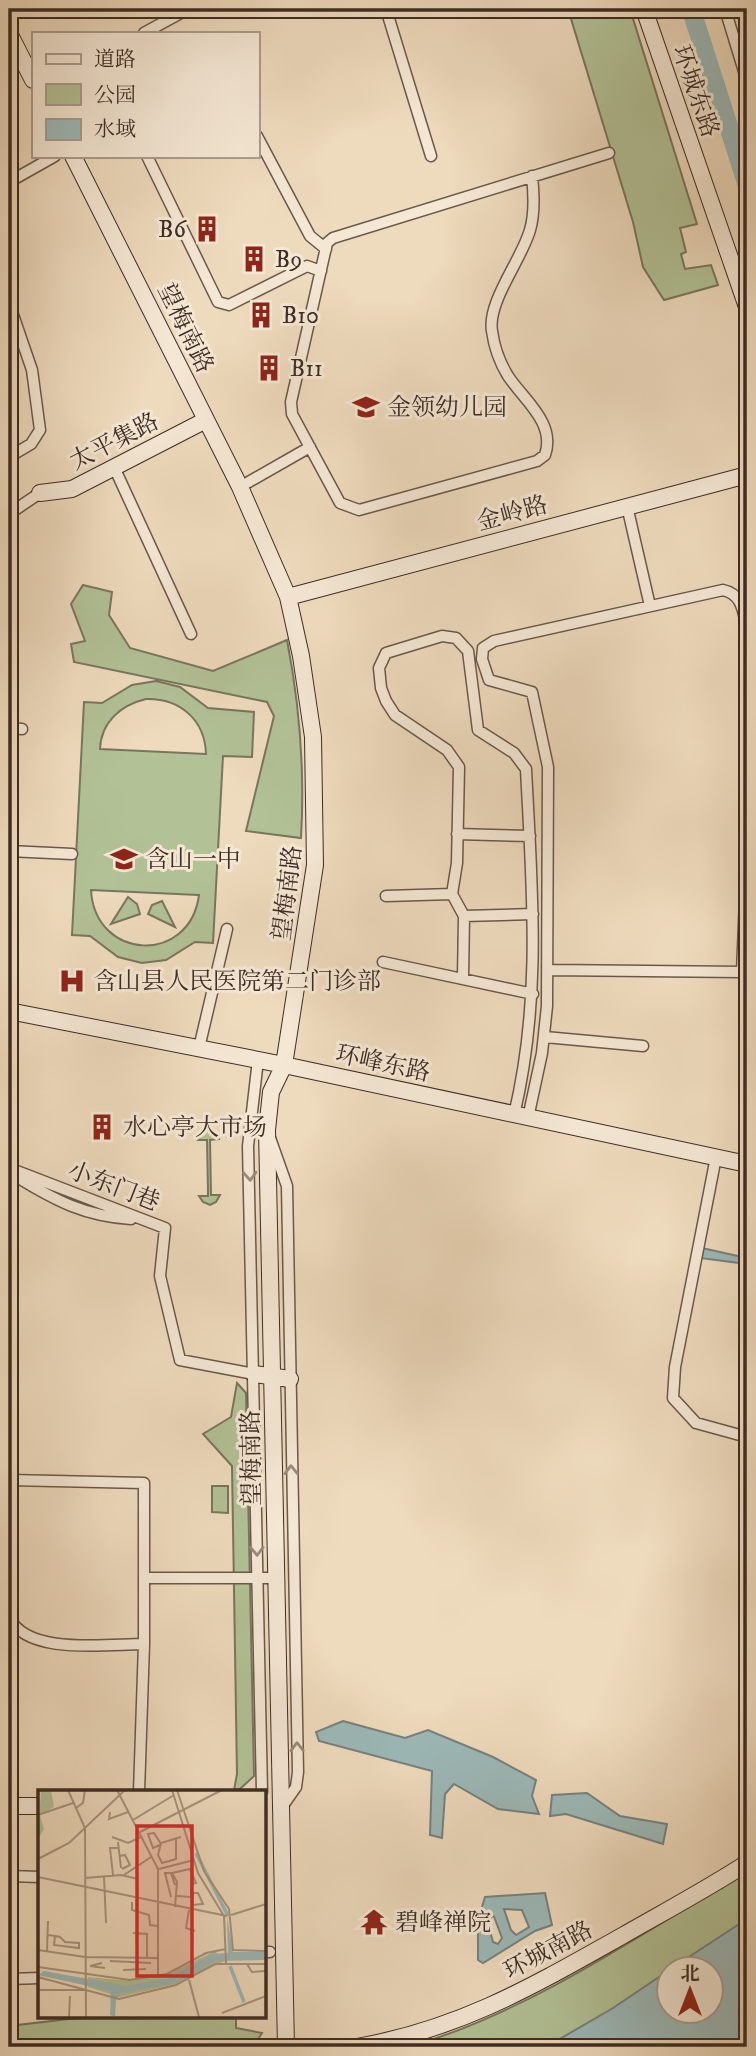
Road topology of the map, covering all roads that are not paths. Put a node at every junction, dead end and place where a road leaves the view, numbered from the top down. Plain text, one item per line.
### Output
1 (188, 9) edge
2 (386, 9) edge
3 (644, 9) edge
4 (724, 9) edge
5 (146, 32) edge
6 (9, 33) edge
7 (32, 78) edge
8 (747, 81) edge
9 (259, 140) edge
10 (609, 153) dead end
11 (431, 156) dead end
12 (51, 158) edge
13 (74, 158) edge
14 (148, 158) edge
15 (532, 176) junction
16 (9, 182) edge
17 (326, 249) junction
18 (321, 271) junction
19 (9, 303) edge
20 (747, 307) edge
21 (206, 420) junction
22 (310, 447) junction
23 (9, 457) edge
24 (114, 467) junction
25 (747, 475) edge
26 (240, 487) junction
27 (40, 493) joint
28 (627, 506) junction
29 (9, 514) edge
30 (288, 597) junction
31 (650, 606) junction
32 (747, 628) edge
33 (191, 634) dead end
34 (747, 659) edge
35 (747, 672) edge
36 (9, 728) edge
37 (22, 729) dead end
38 (457, 834) junction
39 (530, 835) junction
40 (747, 850) edge
41 (9, 851) edge
42 (72, 854) dead end
43 (452, 894) junction
44 (386, 896) dead end
45 (533, 914) junction
46 (464, 916) junction
47 (227, 929) dead end
48 (383, 962) dead end
49 (549, 970) junction
50 (463, 978) junction
51 (533, 994) junction
52 (9, 1011) edge
53 (545, 1037) junction
54 (643, 1046) dead end
55 (199, 1048) junction
56 (258, 1060) junction
57 (284, 1065) junction
58 (521, 1116) junction
59 (267, 1130) junction
60 (716, 1157) junction
61 (747, 1164) edge
62 (9, 1170) edge
63 (254, 1374) junction
64 (272, 1377) junction
65 (290, 1379) junction
66 (747, 1437) edge
67 (10, 1480) edge
68 (144, 1578) junction
69 (258, 1578) junction
70 (276, 1578) junction
71 (9, 1599) edge
72 (9, 1617) edge
73 (144, 1644) junction
74 (279, 1714) dead end
75 (139, 1790) edge
76 (262, 1790) edge
77 (9, 1806) edge
78 (38, 1806) edge
79 (272, 1809) edge
80 (747, 1863) edge
81 (9, 1876) edge
82 (38, 1877) edge
83 (38, 1978) edge
84 (9, 1979) edge
85 (286, 2047) edge
86 (357, 2047) edge

1 - 5 street
2 - 11 street
3 - 20 main road, 环城东路
4 - 8 street
6 - 7 main road
9 - 17 street
10 - 15 street
12 - 16 street
13 - 21 main road, 望梅南路
14 - 18 street
15 - 17 street
15 - 22 street
17 - 18 street
18 - 22 street
19 - 23 street
21 - 24 main road, 太平集路
21 - 26 main road, 望梅南路
22 - 26 street
24 - 27 main road, 太平集路
24 - 33 street
25 - 28 main road, 金岭路
26 - 30 main road, 望梅南路
27 - 29 street
28 - 30 main road, 金岭路
28 - 31 street
30 - 57 main road, 望梅南路
31 - 32 street
31 - 49 street
34 - 35 street
36 - 37 street
38 - 39 street
38 - 39 street
38 - 43 street
39 - 45 street
40 - 49 street
41 - 42 street
43 - 44 street
43 - 46 street
45 - 46 street
45 - 51 street
46 - 50 street
47 - 55 street
48 - 50 street
49 - 53 street
50 - 51 street
51 - 58 street
52 - 55 main road, 环峰东路
53 - 54 street
53 - 58 street
55 - 56 main road, 环峰东路
56 - 57 main road, 环峰东路
56 -> 63 street
57 - 58 main road, 环峰东路
57 - 59 main road, 望梅南路
58 - 60 main road, 环峰东路
59 - 64 main road, 望梅南路
59 - 65 street
60 - 61 main road, 环峰东路
60 - 66 street
62 - 63 street, 小东门巷
63 - 64 main road
63 -> 69 street
64 - 65 main road
64 - 70 main road, 望梅南路
79 -> 65 street
67 - 68 street
67 - 71 street
68 - 69 street
68 - 73 street
69 - 70 street
69 - 76 street
70 - 79 main road, 望梅南路
72 - 73 street
73 - 75 street
74 - 79 main road, 望梅南路
77 - 78 main road
79 - 85 main road, 望梅南路
80 - 86 main road, 环城南路
81 - 82 street
83 - 84 street

